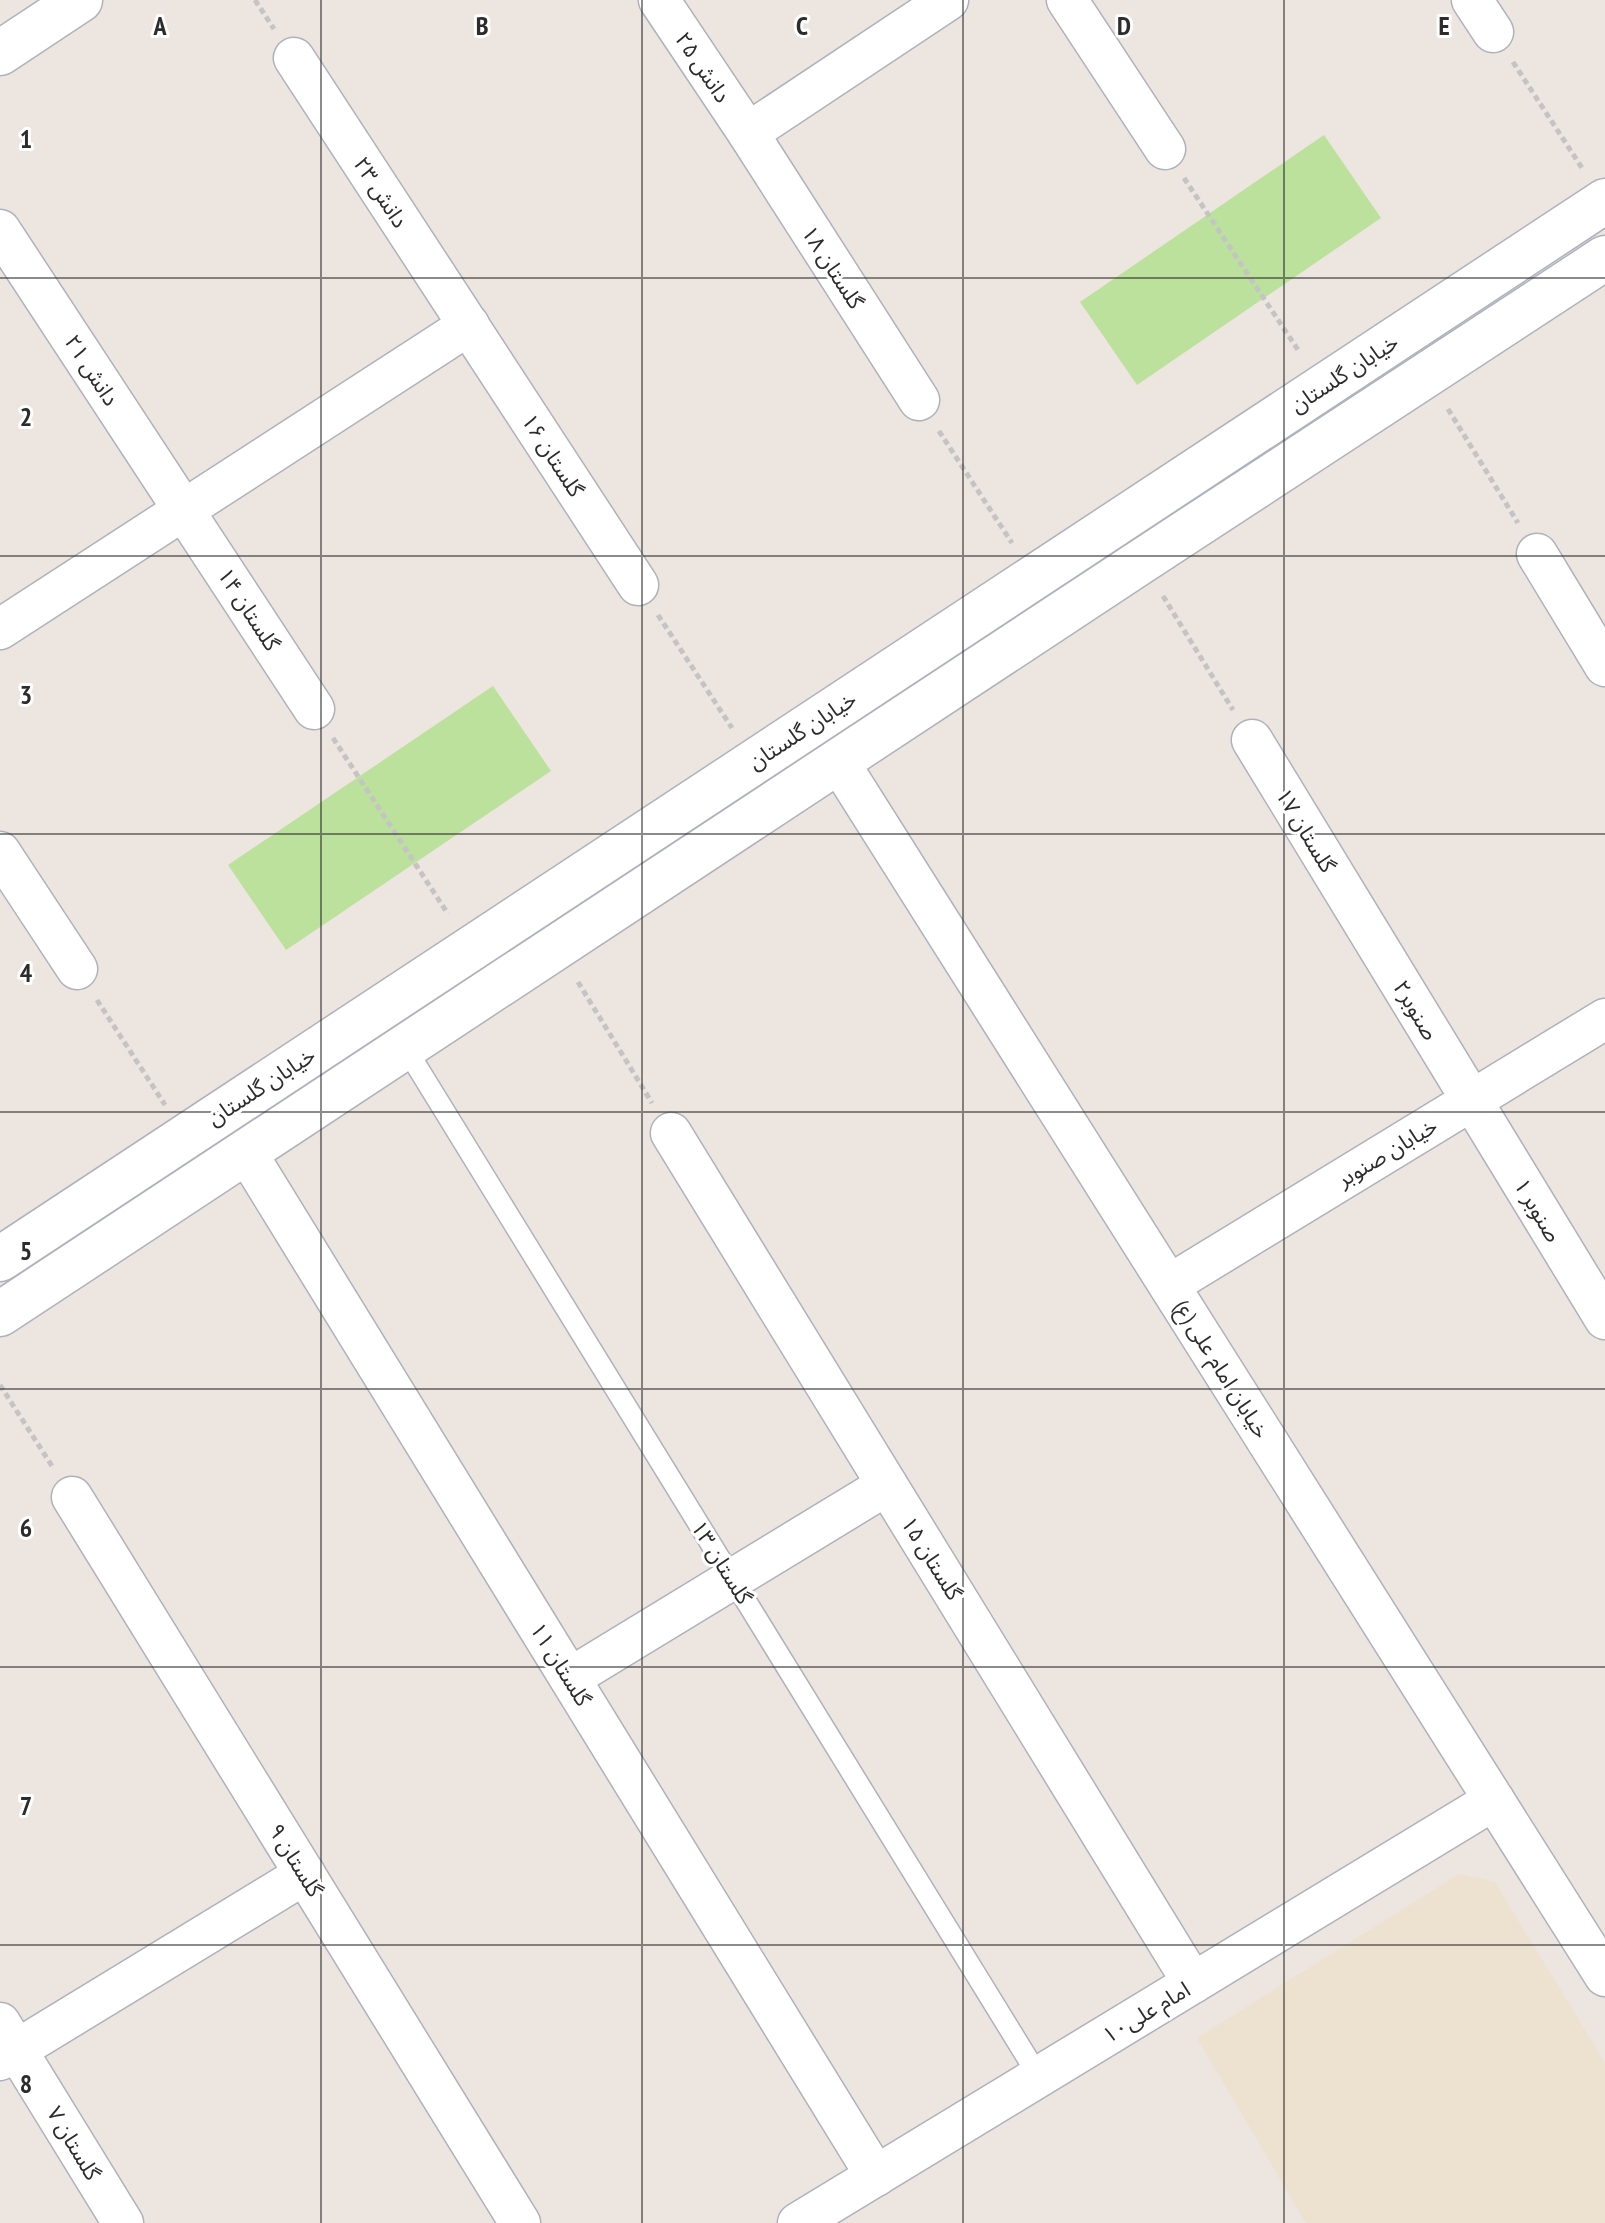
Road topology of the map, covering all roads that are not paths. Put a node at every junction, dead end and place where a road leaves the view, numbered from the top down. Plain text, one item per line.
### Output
1 (80, 0) edge
2 (659, 0) edge
3 (948, 0) edge
4 (1067, 0) edge
5 (0, 53) edge
6 (294, 58) dead end
7 (748, 133) junction
8 (1165, 149) road end
9 (1605, 202) edge
10 (0, 230) edge
11 (1605, 258) edge
12 (469, 325) junction
13 (919, 400) road end
14 (183, 510) junction
15 (1537, 554) road end
16 (638, 585) road end
17 (0, 629) edge
18 (1605, 666) edge
19 (314, 709) road end
20 (1252, 740) road end
21 (838, 761) junction
22 (0, 852) edge
23 (1361, 920) joint
24 (77, 969) road end
25 (1605, 1019) edge
26 (405, 1047) junction
27 (1472, 1100) junction
28 (671, 1133) road end
29 (246, 1152) junction
30 (0, 1259) edge
31 (1169, 1285) junction
32 (0, 1314) edge
33 (1605, 1319) edge
34 (887, 1485) junction
35 (72, 1497) road end
36 (733, 1579) junction
37 (570, 1678) junction
38 (1494, 1800) junction
39 (305, 1874) junction
40 (1598, 1951) edge
41 (1193, 1983) junction
42 (6, 2044) edge
43 (1039, 2077) junction
44 (876, 2176) junction
45 (123, 2223) edge
46 (520, 2223) edge
47 (798, 2223) edge

1 - 5 street
2 - 7 street, دانش ۲۵
3 - 7 street
4 - 8 street
6 - 12 street, دانش ۲۳
7 - 13 street, گلستان ۱۸
9 - 30 street, خیابان گلستان
10 - 14 street, دانش ۲۱
11 - 21 street, خیابان گلستان
12 - 14 street
12 - 16 street, گلستان ۱۶
14 - 17 street
14 - 19 street, گلستان ۱۴
15 - 18 street
20 - 23 street, گلستان ۱۷
21 - 26 street, خیابان گلستان
21 - 31 street, خیابان امام علی (ع)
22 - 24 street
23 - 27 street, صنوبر۲
25 - 27 street, خیابان صنوبر
26 - 29 street, خیابان گلستان
26 - 36 lane, گلستان ۱۳
27 - 31 street, خیابان صنوبر
27 - 33 street, صنوبر ۱
28 - 34 street, گلستان ۱۵
29 - 32 street, خیابان گلستان
29 - 37 street, گلستان ۱۱
31 - 38 street, خیابان امام علی (ع)
34 - 36 street
34 - 41 street, گلستان ۱۵
35 - 39 street, گلستان ۹
36 - 37 street
36 - 43 lane, گلستان ۱۳
37 - 44 street, گلستان ۱۱
38 - 40 street, خیابان امام علی (ع)
38 - 41 street, امام علی۱۰
39 - 42 street
39 - 46 street, گلستان ۹
41 - 43 street, امام علی۱۰
42 - 45 street, گلستان ۷
43 - 44 street, امام علی۱۰
44 - 47 street, امام علی۱۰

